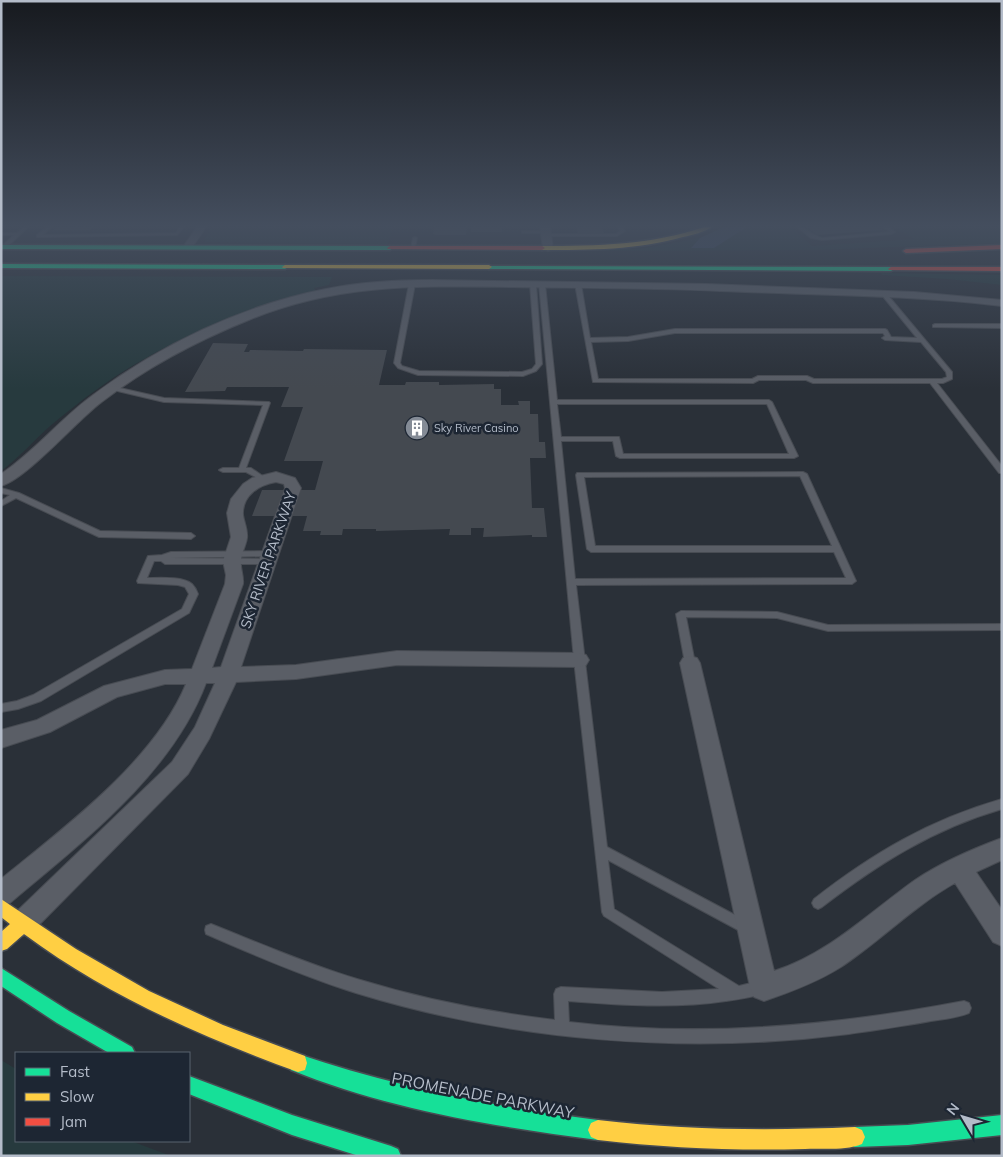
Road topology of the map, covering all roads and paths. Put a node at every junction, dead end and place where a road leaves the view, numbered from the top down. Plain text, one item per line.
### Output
1 (412, 284) junction
2 (537, 284) junction
3 (578, 284) junction
4 (884, 294) junction
5 (1002, 303) edge
6 (935, 326) dead end
7 (1002, 326) edge
8 (588, 340) junction
9 (922, 340) junction
10 (932, 381) junction
11 (111, 388) junction
12 (553, 402) junction
13 (557, 439) junction
14 (999, 464) edge
15 (242, 469) junction
16 (223, 470) dead end
17 (1002, 471) edge
18 (263, 479) junction
19 (1, 481) edge
20 (1, 490) edge
21 (16, 495) junction
22 (1, 504) edge
23 (191, 536) dead end
24 (837, 549) junction
25 (233, 558) junction
26 (270, 558) junction
27 (571, 582) junction
28 (1002, 627) edge
29 (579, 660) junction
30 (690, 663) joint
31 (228, 675) junction
32 (198, 676) junction
33 (1, 708) edge
34 (1, 739) edge
35 (1002, 804) edge
36 (602, 850) junction
37 (1000, 853) edge
38 (959, 868) junction
39 (1, 895) edge
40 (818, 903) dead end
41 (1, 907) edge
42 (22, 924) junction
43 (211, 930) dead end
44 (751, 930) junction
45 (1002, 933) edge
46 (1, 943) edge
47 (1, 976) edge
48 (764, 987) junction
49 (738, 993) junction
50 (964, 1008) dead end
51 (562, 1028) junction
52 (124, 1052) edge
53 (190, 1084) edge
54 (1002, 1125) edge
55 (391, 1156) edge

1 - 2 street
1 - 2 lane
1 - 11 street
2 - 3 street
2 - 12 lane
3 - 4 street
3 - 8 lane
4 - 5 street
4 - 9 lane
6 - 7 lane
8 - 9 lane
8 - 10 lane
9 - 10 lane
10 - 14 lane
11 - 15 lane
11 - 19 street
12 - 13 lane
12 - 13 lane
13 - 27 lane
14 - 17 lane
15 - 16 lane
15 - 18 lane
18 - 25 street, SKY RIVER PARKWAY
18 - 26 street, SKY RIVER PARKWAY
20 - 21 lane
21 - 22 lane
21 - 23 lane
24 - 24 lane
24 - 27 lane
25 - 26 lane
25 - 32 street, SKY RIVER PARKWAY
25 - 33 lane
26 - 31 street, SKY RIVER PARKWAY
27 - 29 lane
28 - 30 lane
29 - 31 street
29 - 36 lane
30 - 44 street
31 - 32 street
31 - 42 street, SKY RIVER PARKWAY
32 - 34 street
32 - 39 street, SKY RIVER PARKWAY
35 - 40 lane
36 - 44 lane
36 - 49 lane
37 - 38 street
38 - 45 street
38 - 48 street
41 - 42 main road, PROMENADE PARKWAY
42 - 46 main road
42 - 54 main road, PROMENADE PARKWAY
43 - 51 lane
44 - 48 street
47 - 52 main road
48 - 49 lane
49 - 51 lane
50 - 51 lane
53 - 55 main road

